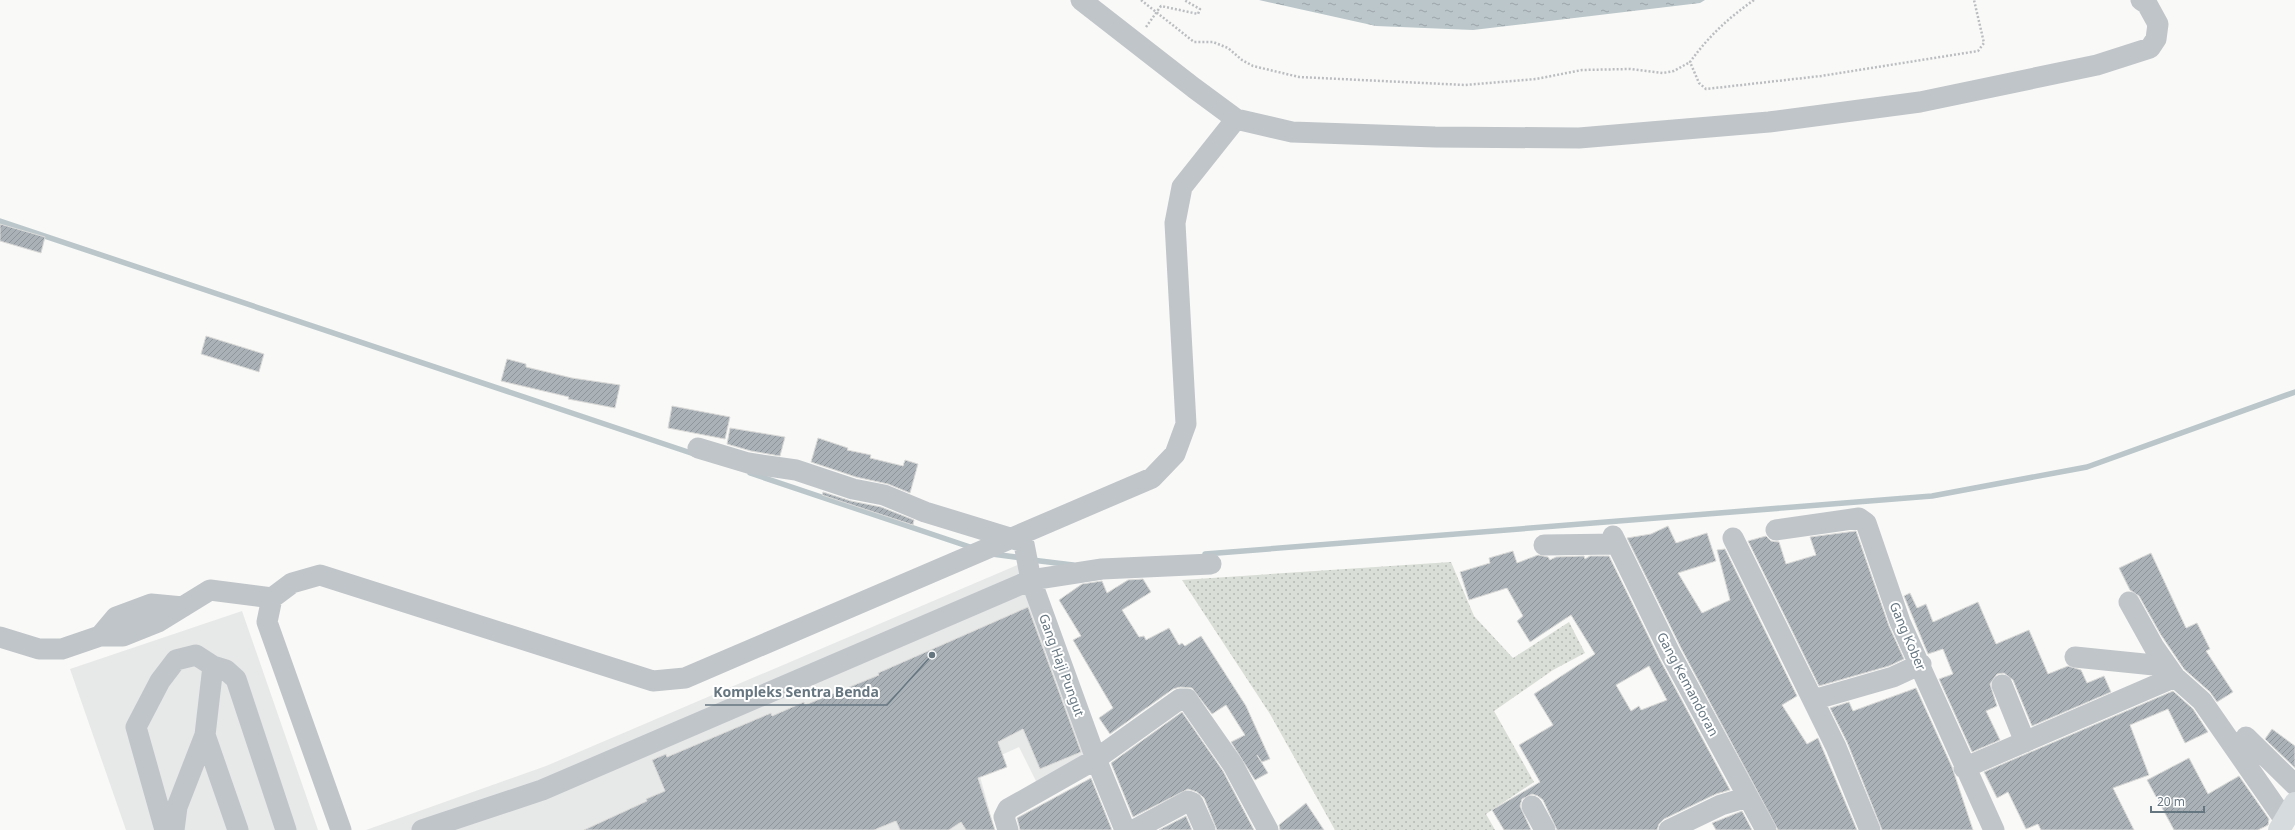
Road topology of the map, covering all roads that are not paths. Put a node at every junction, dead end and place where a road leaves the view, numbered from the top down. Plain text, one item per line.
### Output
1 (1081, 0) edge
2 (2141, 0) edge
3 (1236, 119) junction
4 (698, 448) dead end
5 (1776, 530) dead end
6 (1733, 538) dead end
7 (1027, 540) junction
8 (1544, 546) dead end
9 (1211, 564) dead end
10 (1030, 575) junction
11 (272, 598) junction
12 (2129, 602) dead end
13 (0, 637) edge
14 (2075, 657) dead end
15 (1921, 664) junction
16 (213, 666) junction
17 (2175, 677) junction
18 (2002, 685) dead end
19 (1813, 700) junction
20 (205, 735) junction
21 (2246, 737) dead end
22 (2025, 742) junction
23 (1096, 759) junction
24 (1964, 768) junction
25 (2295, 785) edge
26 (1748, 797) junction
27 (1532, 806) dead end
28 (2286, 817) edge
29 (165, 830) edge
30 (174, 830) edge
31 (238, 830) edge
32 (286, 830) edge
33 (341, 830) edge
34 (422, 830) edge
35 (1008, 830) edge
36 (1125, 830) edge
37 (1134, 830) edge
38 (1205, 830) edge
39 (1268, 830) edge
40 (1545, 830) edge
41 (1669, 830) edge
42 (1766, 830) edge
43 (1870, 830) edge
44 (1994, 830) edge

1 - 3 street
2 - 3 street
3 - 7 street
4 - 7 street
5 - 15 street, Gang Kober
6 - 19 street
7 - 10 street, Gang Haji Pungut
7 - 11 street
8 - 26 street, Gang Kemandoran
9 - 10 street
10 - 23 street, Gang Haji Pungut
10 - 34 street
11 - 13 street
11 - 33 street
12 - 17 street
14 - 17 street
15 - 19 street
15 - 24 street, Gang Kober
16 - 20 street
16 - 29 street
16 - 32 street
17 - 22 street
17 - 28 street
18 - 22 street
19 - 43 street
20 - 30 street
20 - 31 street
21 - 25 street
22 - 24 street
23 - 35 street
23 - 36 street, Gang Haji Pungut
23 - 39 street
24 - 44 street, Gang Kober
26 - 41 street
26 - 42 street, Gang Kemandoran
27 - 40 street
37 - 38 street

